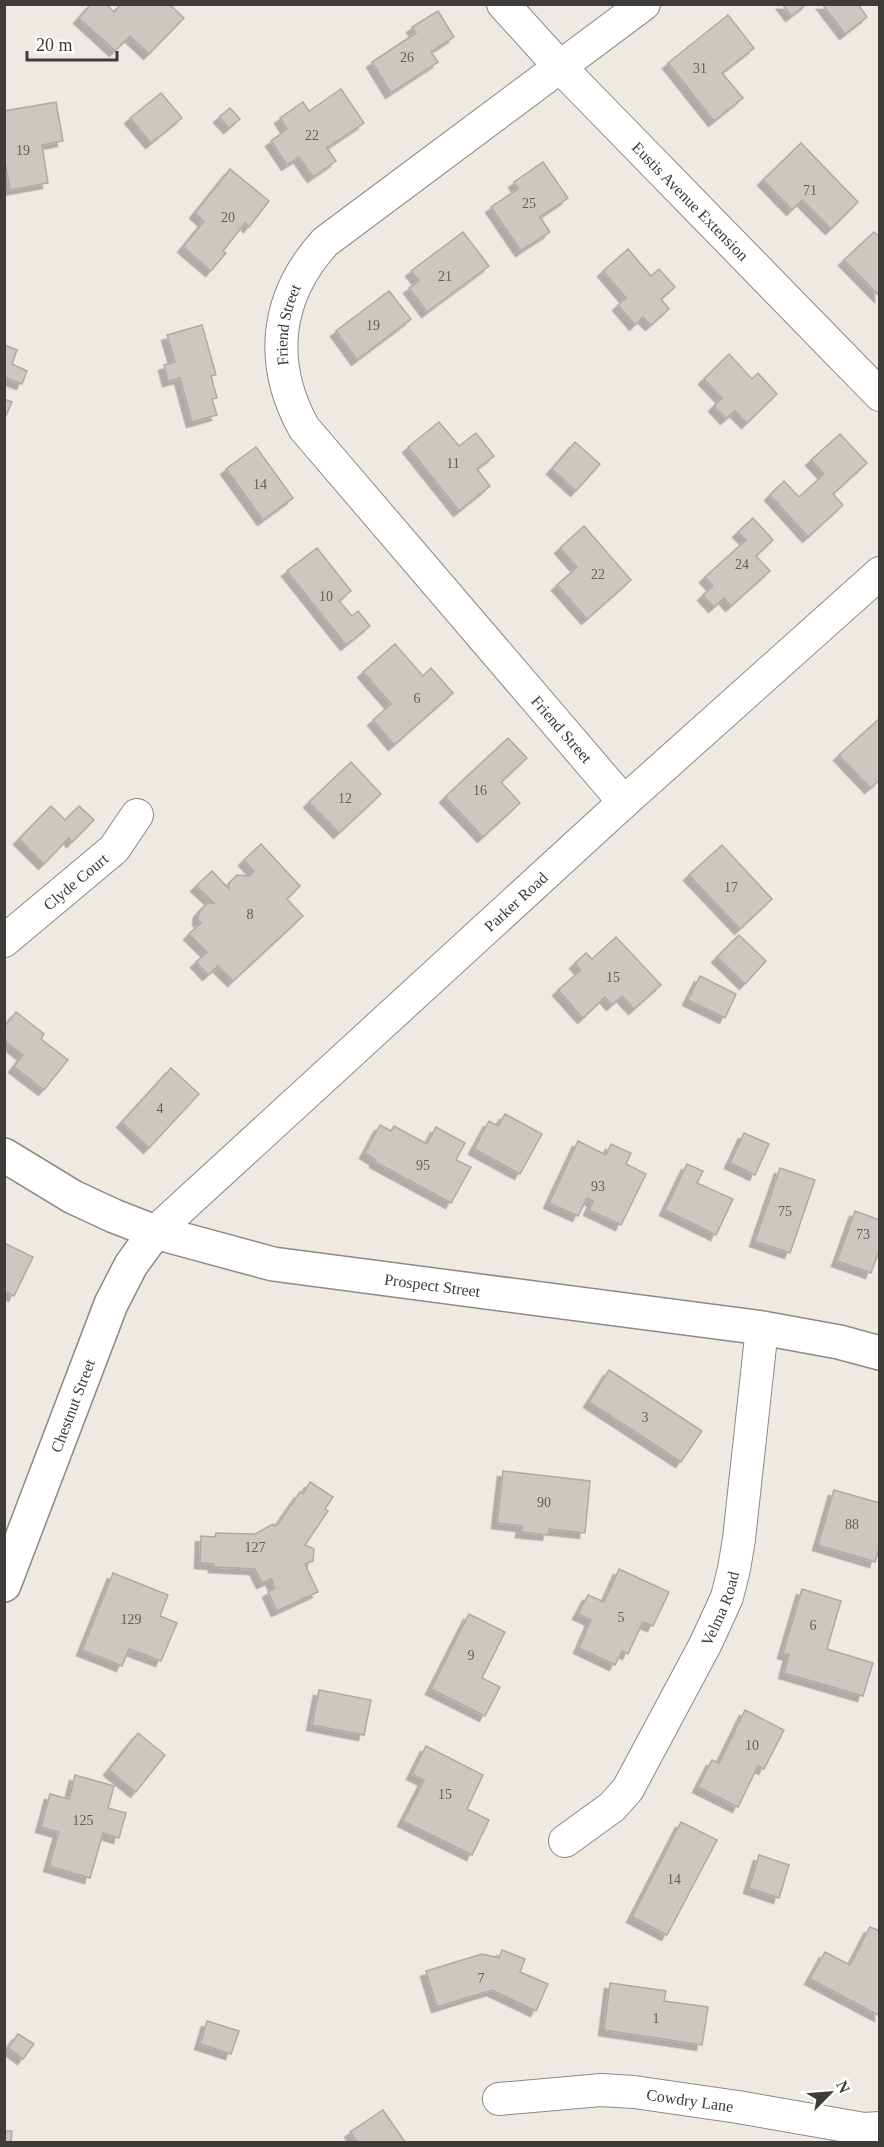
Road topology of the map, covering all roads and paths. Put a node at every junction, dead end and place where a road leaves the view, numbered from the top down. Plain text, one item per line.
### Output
1 (503, 4) edge
2 (644, 4) edge
3 (561, 68) junction
4 (879, 395) edge
5 (879, 573) edge
6 (624, 802) junction
7 (137, 815) dead end
8 (4, 941) edge
9 (4, 1155) edge
10 (155, 1232) junction
11 (762, 1328) junction
12 (879, 1353) edge
13 (4, 1585) edge
14 (565, 1841) dead end
15 (498, 2099) dead end
16 (879, 2128) edge

1 - 3 street, Eustis Avenue Extension
2 - 3 street, Friend Street
3 - 4 street, Eustis Avenue Extension
3 - 6 street, Friend Street
5 - 6 street, Parker Road
6 - 10 street, Parker Road
7 - 8 street, Clyde Court
9 - 10 main road, Prospect Street
10 - 11 main road, Prospect Street
10 - 13 main road, Chestnut Street
11 - 12 main road, Prospect Street
11 - 14 street, Velma Road
15 - 16 street, Cowdry Lane

